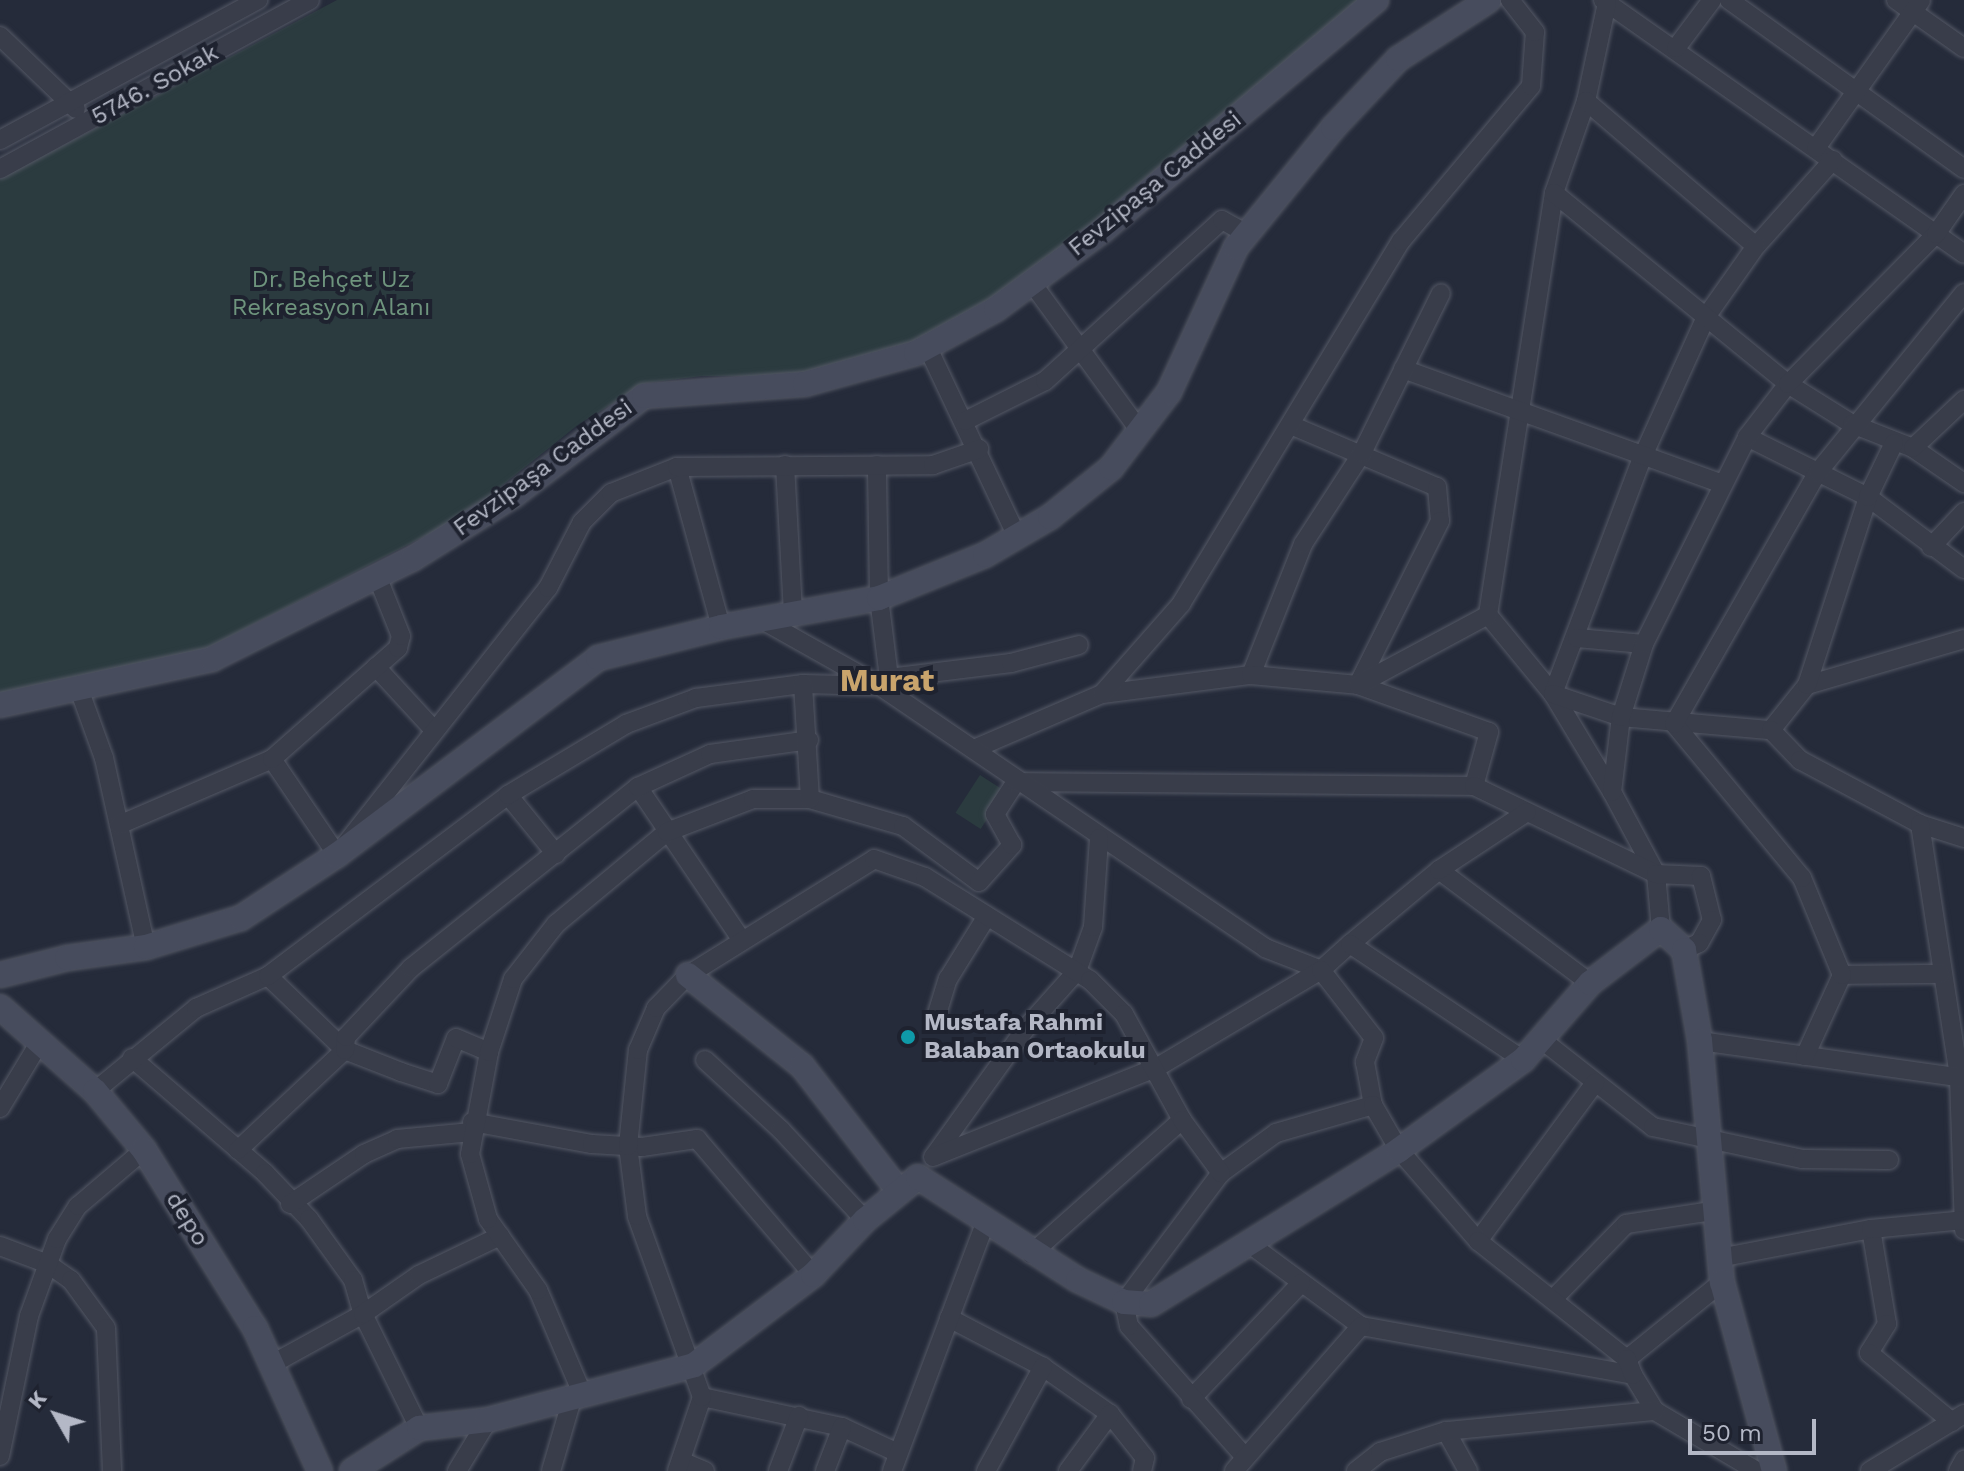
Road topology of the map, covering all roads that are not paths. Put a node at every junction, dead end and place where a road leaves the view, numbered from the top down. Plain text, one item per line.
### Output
1 (258, 0) edge
2 (310, 0) edge
3 (1376, 0) edge
4 (1489, 0) edge
5 (1510, 0) edge
6 (1712, 0) edge
7 (1729, 0) edge
8 (1896, 0) edge
9 (1605, 1) edge
10 (1917, 6) edge
11 (0, 36) edge
12 (1676, 48) junction
13 (1964, 48) edge
14 (1856, 91) junction
15 (1586, 101) junction
16 (71, 102) junction
17 (85, 123) junction
18 (0, 140) edge
19 (1816, 148) junction
20 (1833, 160) junction
21 (0, 169) edge
22 (1964, 169) edge
23 (1554, 193) junction
24 (1964, 194) edge
25 (1247, 234) junction
26 (1936, 234) junction
27 (1756, 246) junction
28 (1964, 254) edge
29 (1032, 283) junction
30 (1441, 293) dead end
31 (1964, 293) edge
32 (1706, 317) junction
33 (927, 346) junction
34 (1080, 346) junction
35 (1403, 369) junction
36 (1788, 384) junction
37 (1964, 400) edge
38 (1520, 413) junction
39 (965, 421) junction
40 (1852, 424) junction
41 (1293, 426) junction
42 (1140, 431) junction
43 (1747, 437) junction
44 (1903, 446) junction
45 (979, 449) junction
46 (1362, 453) junction
47 (1644, 454) junction
48 (785, 465) junction
49 (877, 465) junction
50 (677, 467) junction
51 (1818, 472) junction
52 (1964, 483) edge
53 (1722, 484) junction
54 (1868, 497) junction
55 (1964, 512) edge
56 (1017, 536) junction
57 (1931, 547) junction
58 (1964, 569) edge
59 (377, 576) junction
60 (879, 598) junction
61 (793, 612) junction
62 (1488, 615) junction
63 (764, 621) junction
64 (721, 627) junction
65 (1577, 638) junction
66 (1964, 639) edge
67 (1644, 644) junction
68 (1079, 645) dead end
69 (376, 667) junction
70 (1251, 675) junction
71 (885, 682) junction
72 (803, 684) junction
73 (1358, 685) junction
74 (1807, 685) junction
75 (79, 689) junction
76 (1102, 694) junction
77 (1553, 694) junction
78 (0, 705) edge
79 (1621, 717) junction
80 (1674, 724) junction
81 (434, 730) junction
82 (1771, 730) junction
83 (809, 740) junction
84 (974, 749) junction
85 (272, 759) junction
86 (1016, 782) junction
87 (1474, 786) junction
88 (638, 787) junction
89 (1612, 792) junction
90 (508, 795) junction
91 (810, 799) junction
92 (1527, 812) junction
93 (1920, 824) junction
94 (119, 825) junction
95 (667, 832) junction
96 (1099, 838) junction
97 (1964, 838) edge
98 (556, 854) junction
99 (337, 855) junction
100 (1439, 870) junction
101 (1656, 874) junction
102 (987, 916) junction
103 (1661, 929) junction
104 (741, 939) junction
105 (1350, 944) junction
106 (146, 947) junction
107 (1684, 950) junction
108 (1321, 970) junction
109 (1077, 971) junction
110 (1941, 974) junction
111 (0, 975) edge
112 (688, 975) junction
113 (1842, 975) junction
114 (268, 976) junction
115 (1590, 983) junction
116 (0, 1007) edge
117 (937, 1014) dead end
118 (41, 1040) junction
119 (1542, 1040) junction
120 (1700, 1041) junction
121 (345, 1050) junction
122 (489, 1052) junction
123 (1805, 1056) junction
124 (132, 1058) junction
125 (705, 1060) dead end
126 (1523, 1060) junction
127 (1156, 1068) junction
128 (1961, 1077) edge
129 (1595, 1083) junction
130 (95, 1091) junction
131 (1373, 1105) junction
132 (0, 1108) edge
133 (1182, 1120) junction
134 (472, 1127) junction
135 (1707, 1140) junction
136 (628, 1146) junction
137 (144, 1150) junction
138 (238, 1150) junction
139 (1399, 1150) junction
140 (933, 1157) junction
141 (1889, 1160) dead end
142 (1221, 1173) junction
143 (909, 1184) junction
144 (290, 1204) junction
145 (1712, 1211) junction
146 (865, 1220) junction
147 (985, 1223) junction
148 (1963, 1224) edge
149 (1871, 1229) junction
150 (500, 1236) junction
151 (1478, 1241) junction
152 (1251, 1245) junction
153 (0, 1246) edge
154 (1031, 1254) junction
155 (48, 1264) junction
156 (1720, 1270) junction
157 (813, 1275) junction
158 (1301, 1283) junction
159 (1555, 1297) junction
160 (1124, 1302) junction
161 (363, 1314) junction
162 (949, 1318) junction
163 (1361, 1326) junction
164 (274, 1363) junction
165 (694, 1365) junction
166 (1043, 1367) junction
167 (1630, 1367) junction
168 (577, 1396) junction
169 (702, 1397) junction
170 (1191, 1399) junction
171 (1655, 1411) junction
172 (1110, 1414) junction
173 (799, 1416) junction
174 (1958, 1418) edge
175 (488, 1420) junction
176 (842, 1427) junction
177 (419, 1428) junction
178 (1446, 1431) junction
179 (0, 1456) edge
180 (1964, 1460) edge
181 (895, 1462) edge
182 (1240, 1464) edge
183 (679, 1466) edge
184 (112, 1471) edge
185 (320, 1471) edge
186 (352, 1471) edge
187 (457, 1471) edge
188 (551, 1471) edge
189 (705, 1471) edge
190 (778, 1471) edge
191 (825, 1471) edge
192 (986, 1471) edge
193 (1068, 1471) edge
194 (1142, 1471) edge
195 (1356, 1471) edge
196 (1468, 1471) edge
197 (1757, 1471) edge
198 (1774, 1471) edge
199 (1870, 1471) edge
200 (1958, 1471) edge

1 - 16 street, 5746. Sokak
2 - 17 street, 5746. Sokak
3 - 29 street, Fevzipaşa Caddesi
4 - 25 street
5 - 41 street
6 - 12 street
7 - 14 street
8 - 10 street
9 - 12 street
9 - 15 street
10 - 13 street
10 - 14 street
11 - 16 street
12 - 19 street
14 - 19 street
14 - 22 street
15 - 23 street
15 - 27 street
16 - 17 street
16 - 18 street, 5746. Sokak
17 - 21 street, 5746. Sokak
19 - 20 street
20 - 26 street
20 - 27 street
23 - 32 street
23 - 38 street
24 - 26 street
25 - 34 street
25 - 42 street
26 - 28 street
26 - 36 street
27 - 32 street
29 - 33 street, Fevzipaşa Caddesi
29 - 34 street
30 - 35 street
31 - 40 street
32 - 36 street
32 - 47 street
33 - 39 street
33 - 59 street, Fevzipaşa Caddesi
34 - 39 street
34 - 42 street
35 - 38 street
35 - 46 street
36 - 40 street
36 - 43 street
37 - 44 street
38 - 47 street
38 - 62 street
39 - 45 street
40 - 44 street
40 - 51 street
41 - 46 street
41 - 76 street
42 - 56 street
43 - 51 street
43 - 53 street
44 - 52 street
44 - 54 street
45 - 49 street
45 - 56 street
46 - 70 street
46 - 73 street
47 - 53 street
47 - 65 street
48 - 49 street
48 - 50 street
48 - 61 street
49 - 60 street
50 - 64 street
50 - 81 street
51 - 54 street
51 - 80 street
53 - 67 street
54 - 57 street
54 - 74 street
55 - 57 street
56 - 60 street
57 - 58 street
59 - 69 street
59 - 75 street, Fevzipaşa Caddesi
60 - 61 street
60 - 71 street
61 - 63 street
62 - 73 street
62 - 77 street
63 - 64 street
63 - 71 street
64 - 99 street
65 - 67 street
65 - 77 street
66 - 74 street
67 - 79 street
68 - 71 street
69 - 81 street
69 - 85 street
70 - 73 street
70 - 76 street
71 - 72 street
71 - 84 street
72 - 83 street
72 - 90 street
73 - 87 street
74 - 82 street
75 - 78 street, Fevzipaşa Caddesi
75 - 94 street
76 - 84 street
77 - 79 street
77 - 89 street
79 - 80 street
79 - 89 street
80 - 82 street
80 - 113 street
81 - 99 street
82 - 93 street
83 - 88 street
83 - 91 street
84 - 86 street
85 - 94 street
85 - 99 street
86 - 87 street
86 - 91 street
86 - 96 street
87 - 92 street
88 - 95 street
88 - 98 street
89 - 101 street
90 - 98 street
90 - 114 street
91 - 95 street
92 - 100 street
92 - 101 street
93 - 97 street
93 - 110 street
94 - 106 street
95 - 104 street
95 - 122 street
96 - 108 street
96 - 109 street
98 - 121 street
99 - 106 street
100 - 105 street
100 - 115 street
101 - 103 street
101 - 107 street
102 - 104 street
102 - 109 street
102 - 117 street
103 - 107 street
103 - 115 street
104 - 112 street
105 - 108 street
105 - 126 street
106 - 111 street
107 - 120 street
108 - 127 street
108 - 131 street
109 - 127 street
109 - 140 street
110 - 113 street
110 - 128 street
112 - 136 street
112 - 143 street
113 - 123 street
114 - 121 street
114 - 124 street
115 - 119 street
116 - 118 street, depo
118 - 130 street, depo
118 - 132 street
119 - 126 street
119 - 129 street
120 - 123 street
120 - 135 street
121 - 122 street
121 - 138 street
122 - 134 street
123 - 128 street
124 - 130 street
124 - 138 street
125 - 146 street
126 - 139 street
127 - 133 street
127 - 140 street
128 - 148 street
129 - 135 street
129 - 151 street
130 - 137 street, depo
131 - 139 street
131 - 142 street
133 - 142 street
133 - 154 street
134 - 136 street
134 - 144 street
134 - 150 street
135 - 141 street
135 - 145 street
136 - 157 street
136 - 165 street
137 - 155 street
137 - 164 street, depo
138 - 144 street
139 - 151 street
139 - 152 street
140 - 143 street
142 - 160 street
143 - 146 street
143 - 147 street
144 - 161 street
145 - 156 street
145 - 159 street
146 - 157 street
147 - 154 street
147 - 162 street
148 - 149 street
149 - 156 street
149 - 174 street
150 - 161 street
150 - 168 street
151 - 159 street
152 - 158 street
152 - 160 street
153 - 155 street
154 - 160 street
155 - 179 street
155 - 184 street
156 - 167 street
156 - 198 street
157 - 165 street
158 - 163 street
158 - 170 street
159 - 167 street
160 - 170 street
161 - 164 street
161 - 177 street
162 - 166 street
162 - 181 street
163 - 167 street
163 - 182 street
164 - 185 street, depo
165 - 168 street
165 - 169 street
166 - 172 street
166 - 192 street
167 - 171 street
168 - 175 street
168 - 188 street
169 - 173 street
169 - 183 street
170 - 182 street
171 - 178 street
171 - 197 street
172 - 193 street
172 - 194 street
173 - 176 street
173 - 190 street
174 - 199 street
175 - 177 street
175 - 187 street
176 - 181 street
176 - 191 street
177 - 186 street
178 - 195 street
178 - 196 street
180 - 200 street
183 - 189 street

